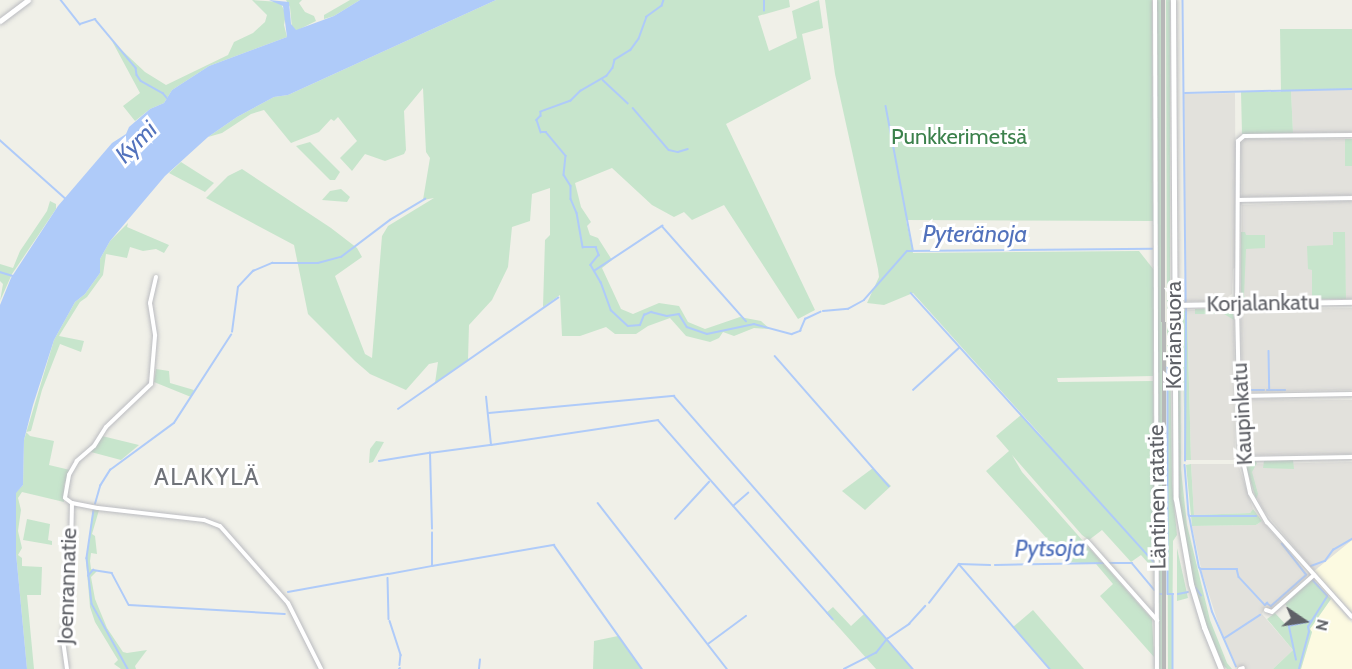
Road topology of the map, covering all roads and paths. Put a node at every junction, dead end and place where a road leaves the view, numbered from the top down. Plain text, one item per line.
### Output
1 (28, 0) edge
2 (1155, 0) edge
3 (1173, 0) edge
4 (0, 19) edge
5 (1352, 135) edge
6 (1352, 198) edge
7 (1238, 200) junction
8 (156, 277) dead end
9 (1352, 302) edge
10 (1239, 304) junction
11 (1174, 305) junction
12 (1352, 394) edge
13 (1239, 396) junction
14 (1352, 457) edge
15 (1241, 459) junction
16 (72, 503) junction
17 (1087, 541) dead end
18 (1314, 575) junction
19 (1266, 610) dead end
20 (1352, 617) edge
21 (1158, 620) junction
22 (1222, 667) edge
23 (68, 669) edge
24 (321, 669) edge
25 (1157, 669) edge

1 - 4 main road
2 - 21 street, Läntinen ratatie
3 - 11 main road, Koriansuora
5 - 7 street, Kaupinkatu
6 - 7 street
7 - 10 street, Kaupinkatu
8 - 16 street, Joenrannatie
9 - 10 main road, Korjalankatu
10 - 11 main road, Korjalankatu
10 - 13 street, Kaupinkatu
11 - 22 main road, Koriansuora
12 - 13 street
13 - 15 street, Kaupinkatu
14 - 15 street
15 - 18 street, Kaupinkatu
16 - 23 street, Joenrannatie
16 - 24 street
17 - 21 street
18 - 19 street
18 - 20 street, Kaupinkatu
21 - 25 street, Läntinen ratatie

